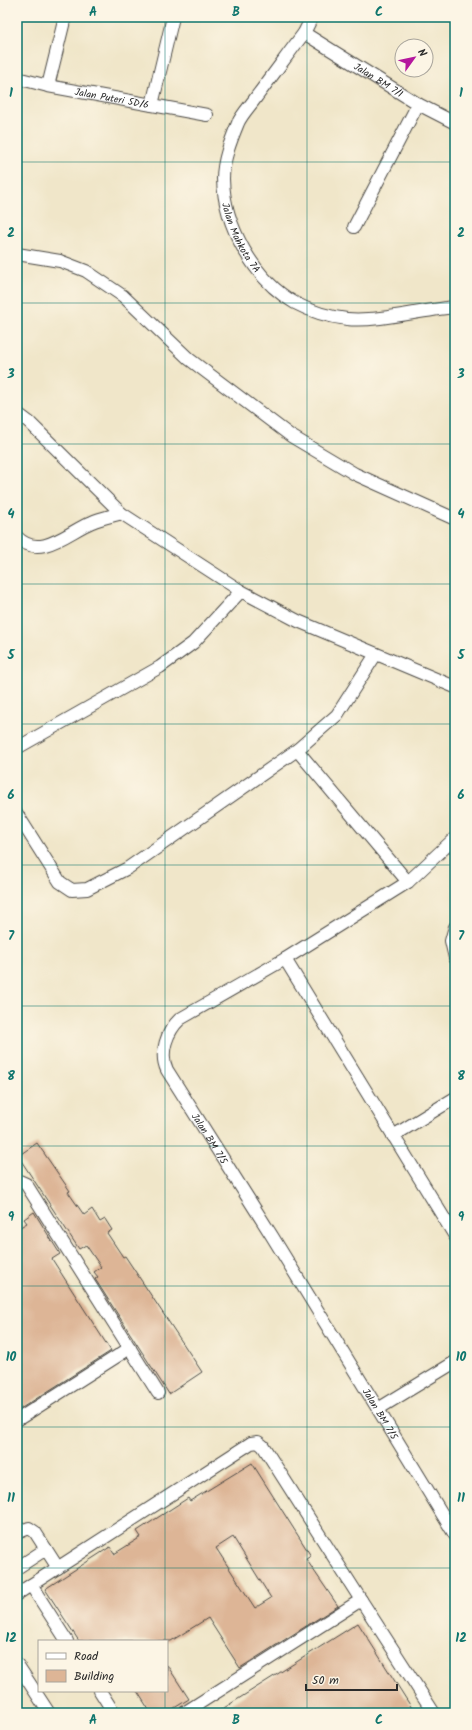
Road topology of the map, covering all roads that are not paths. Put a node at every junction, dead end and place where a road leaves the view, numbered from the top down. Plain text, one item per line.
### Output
1 (65, 17) edge
2 (173, 17) edge
3 (312, 17) edge
4 (304, 33) junction
5 (17, 78) edge
6 (48, 86) junction
7 (418, 104) junction
8 (152, 105) junction
9 (207, 115) dead end
10 (455, 123) edge
11 (354, 227) dead end
12 (17, 254) edge
13 (455, 307) edge
14 (17, 414) edge
15 (121, 513) junction
16 (454, 514) edge
17 (17, 537) edge
18 (241, 591) junction
19 (376, 654) junction
20 (455, 687) edge
21 (17, 748) edge
22 (297, 750) junction
23 (17, 814) edge
24 (455, 838) edge
25 (408, 882) junction
26 (455, 927) edge
27 (455, 958) edge
28 (285, 959) junction
29 (455, 1098) edge
30 (393, 1136) junction
31 (17, 1180) edge
32 (455, 1236) edge
33 (130, 1348) junction
34 (455, 1362) edge
35 (158, 1393) dead end
36 (378, 1409) junction
37 (17, 1420) edge
38 (17, 1533) edge
39 (455, 1535) edge
40 (46, 1549) junction
41 (17, 1568) edge
42 (58, 1568) junction
43 (31, 1585) junction
44 (17, 1594) edge
45 (361, 1600) junction
46 (67, 1640) edge
47 (17, 1664) edge
48 (101, 1692) edge
49 (49, 1713) edge
50 (114, 1713) edge
51 (184, 1713) edge
52 (434, 1713) edge

1 - 6 street
2 - 8 street
3 - 4 street, Jalan Mahkota 7A
4 - 7 street, Jalan BM 7/1
4 - 13 street, Jalan Mahkota 7A
5 - 6 street, Jalan Puteri 5D/6
6 - 8 street, Jalan Puteri 5D/6
7 - 10 street, Jalan BM 7/1
7 - 11 street
8 - 9 street, Jalan Puteri 5D/6
12 - 16 street
14 - 15 street
15 - 17 street
15 - 18 street
18 - 19 street
18 - 21 street
19 - 20 street
19 - 22 street
22 - 23 street
22 - 25 street
24 - 25 street, Jalan BM 7/5
25 - 28 street, Jalan BM 7/5
26 - 27 street
28 - 30 street
28 - 36 street, Jalan BM 7/5
29 - 30 street
30 - 32 street
31 - 33 street
33 - 35 street
33 - 37 street
34 - 36 street
36 - 39 street, Jalan BM 7/5
38 - 40 street
40 - 41 street
40 - 42 street
42 - 43 street
42 - 45 street
43 - 44 street
43 - 46 street
45 - 51 street
45 - 52 street
47 - 49 street
48 - 50 street

